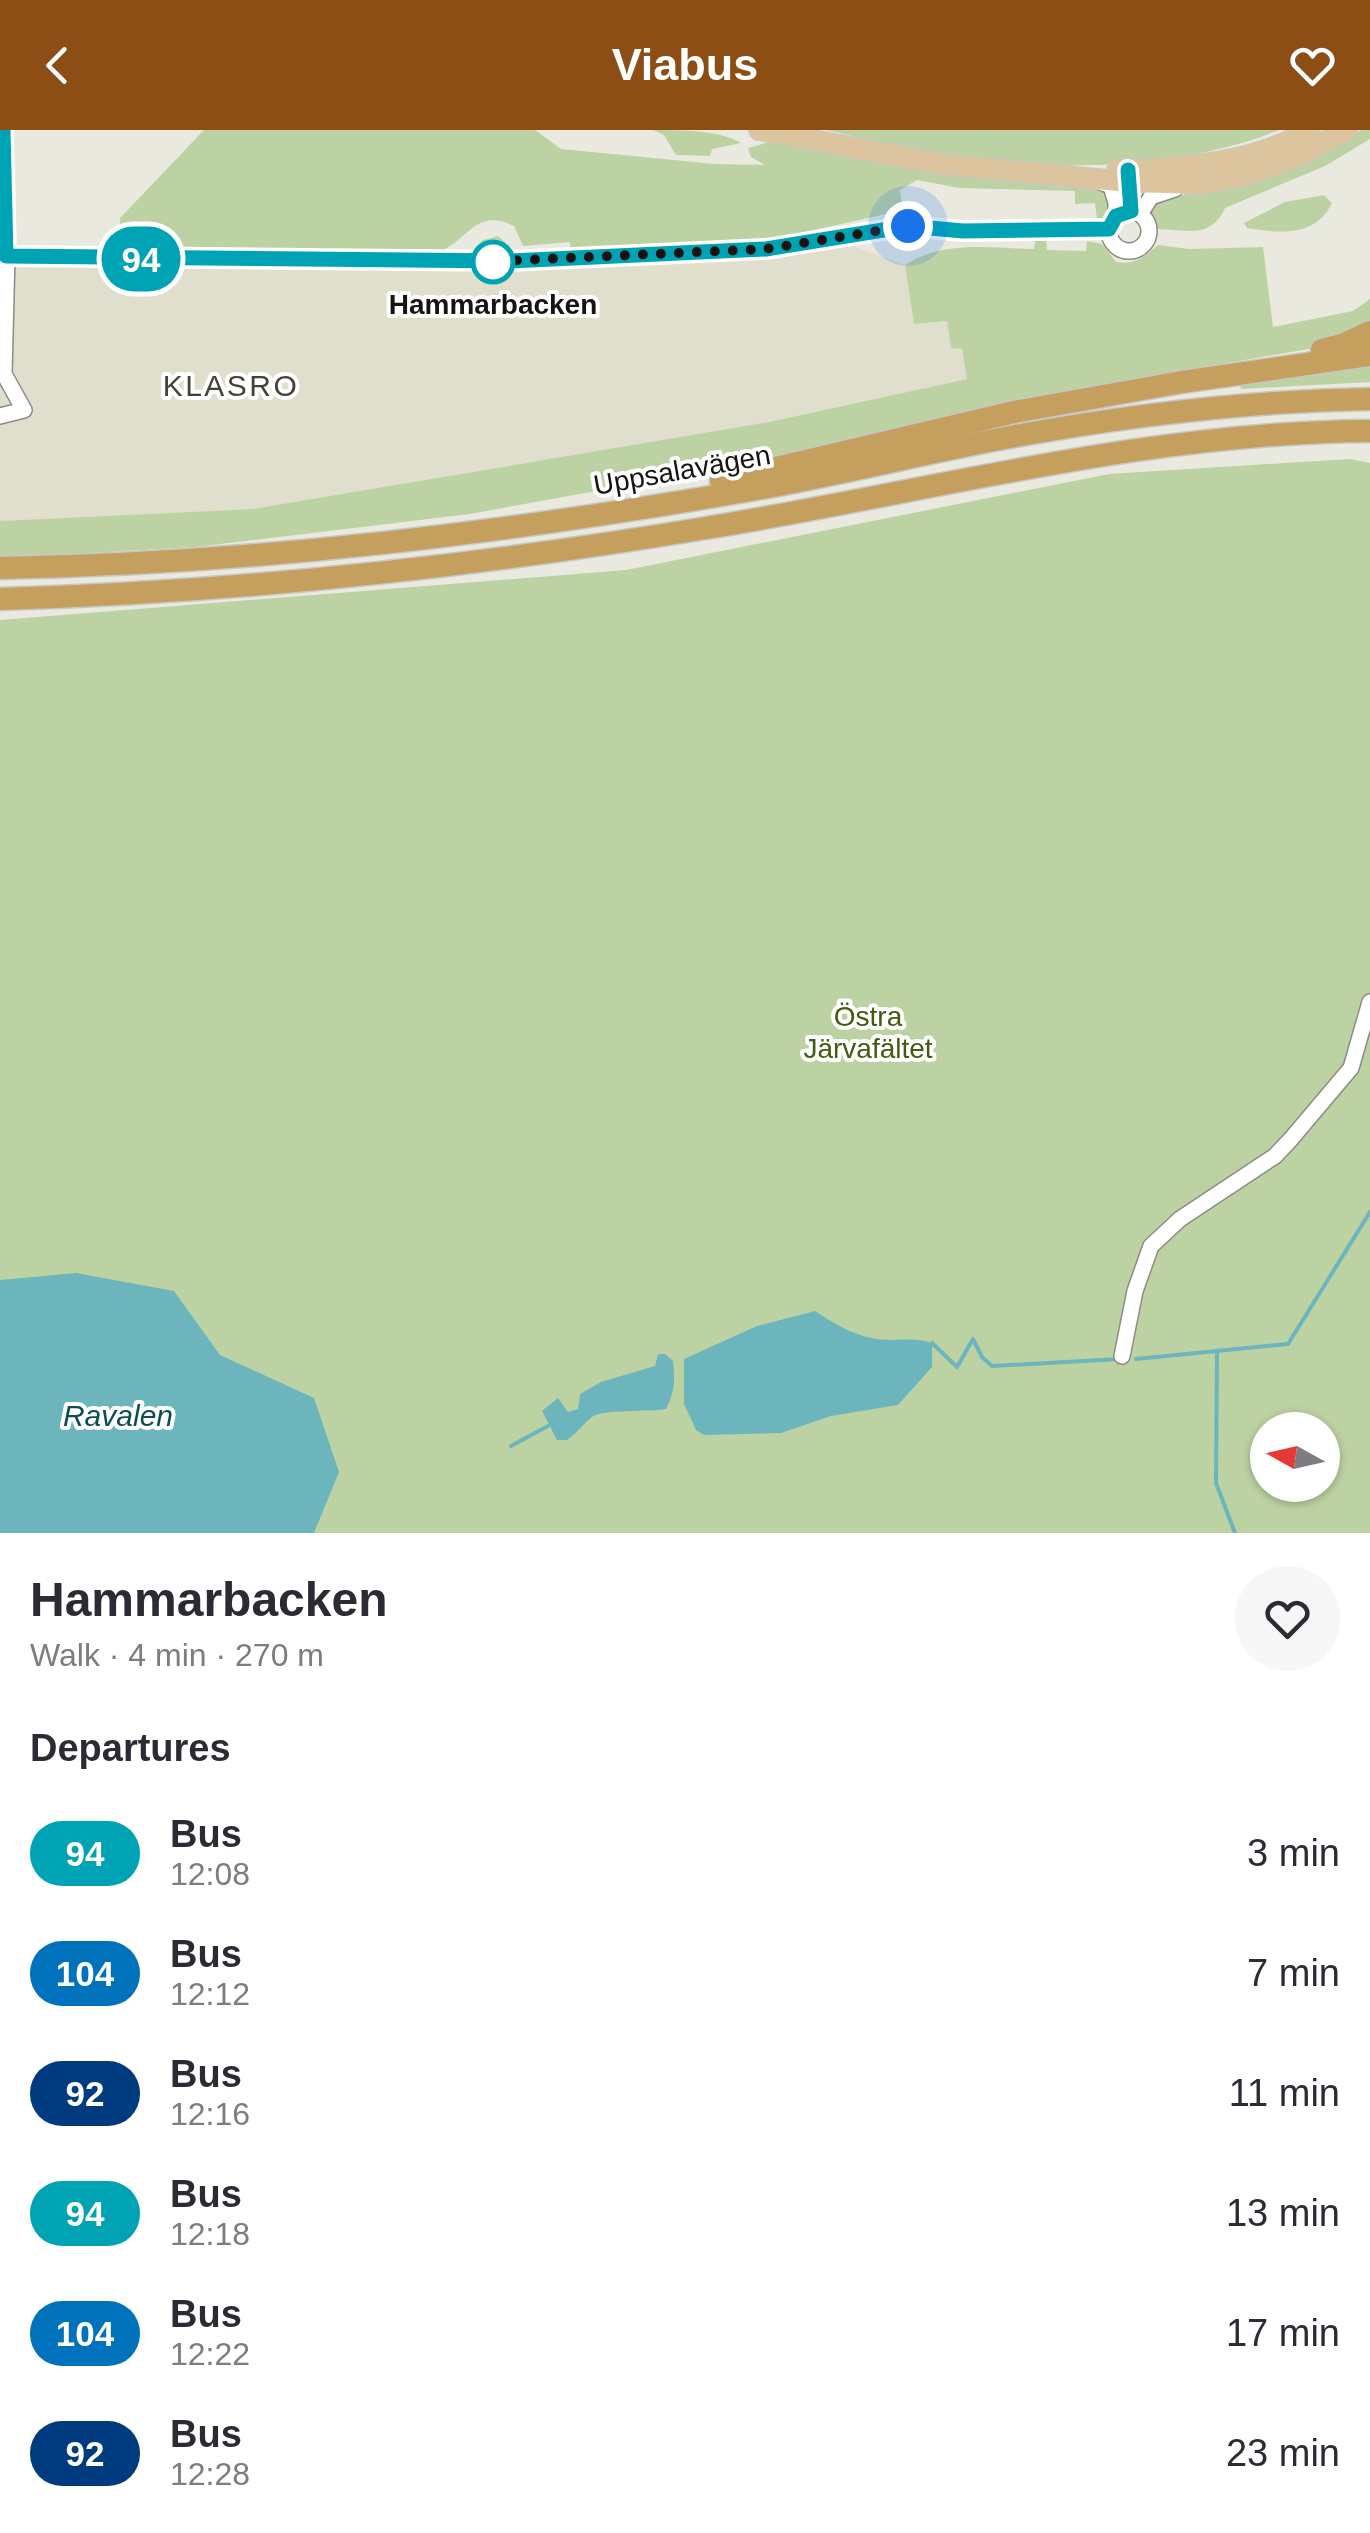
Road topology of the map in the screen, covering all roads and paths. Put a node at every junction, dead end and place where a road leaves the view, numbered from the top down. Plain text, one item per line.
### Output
1 (3, 130) edge
2 (758, 130) edge
3 (1310, 130) edge
4 (1347, 130) edge
5 (1025, 173) junction
6 (1129, 176) junction
7 (1089, 179) junction
8 (1202, 184) junction
9 (1124, 218) junction
10 (6, 256) junction
11 (1370, 332) edge
12 (1370, 355) edge
13 (1182, 382) junction
14 (1370, 400) edge
15 (0, 416) edge
16 (1370, 431) edge
17 (557, 521) junction
18 (0, 568) edge
19 (0, 599) edge
20 (1370, 1002) edge
21 (1122, 1356) dead end

1 - 10 street
2 - 5 main road
3 - 6 main road
4 - 8 main road
5 - 6 main road
5 - 7 main road
6 - 7 main road
6 - 8 main road
6 - 9 street
7 - 9 street
8 - 9 street
9 - 10 street
10 - 15 street
11 - 13 highway
12 - 13 highway
13 - 17 highway
14 - 17 highway, Uppsalavägen
16 - 19 highway
17 - 18 highway, Uppsalavägen
20 - 21 street

